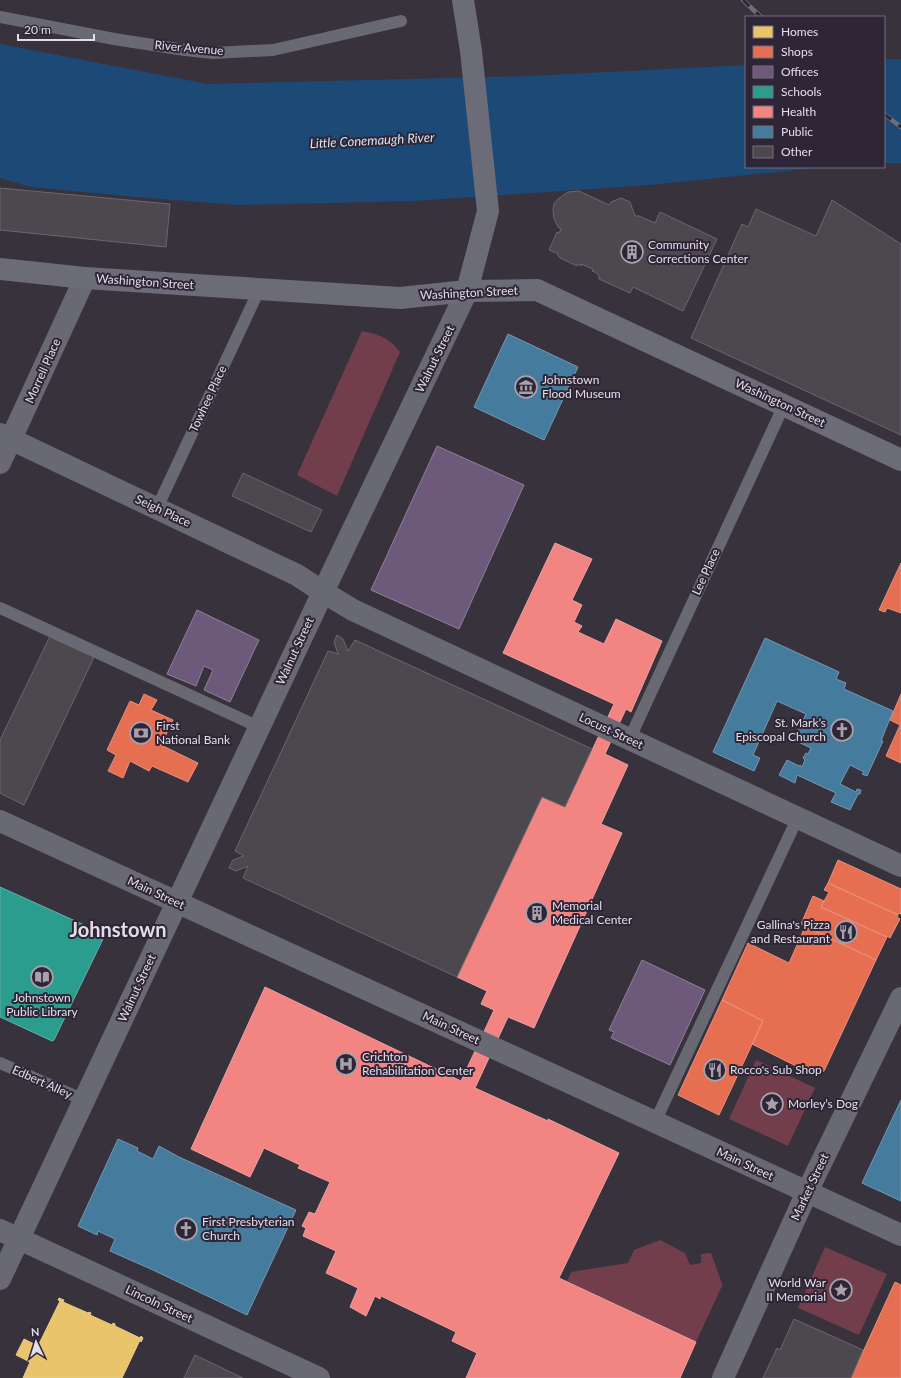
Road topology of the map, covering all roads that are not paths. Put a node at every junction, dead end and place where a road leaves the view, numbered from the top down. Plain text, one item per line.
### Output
1 (463, 0) edge
2 (0, 17) edge
3 (401, 21) dead end
4 (0, 269) edge
5 (85, 278) junction
6 (259, 290) junction
7 (468, 291) junction
8 (784, 405) junction
9 (6, 437) edge
10 (901, 460) edge
11 (0, 463) edge
12 (157, 508) junction
13 (323, 592) junction
14 (0, 608) edge
15 (259, 727) junction
16 (629, 740) junction
17 (798, 817) junction
18 (0, 821) edge
19 (901, 866) edge
20 (177, 903) junction
21 (901, 998) edge
22 (0, 1063) edge
23 (84, 1100) junction
24 (655, 1122) junction
25 (807, 1192) junction
26 (9, 1235) edge
27 (901, 1235) edge
28 (0, 1279) edge
29 (319, 1378) edge
30 (723, 1378) edge

1 - 7 main road, Walnut Street
2 - 3 lane, River Avenue
4 - 5 main road, Washington Street
5 - 6 main road, Washington Street
5 - 9 street, Morrell Place
6 - 7 main road, Washington Street
6 - 12 lane, Towhee Place
7 - 8 main road, Washington Street
7 - 13 street, Walnut Street
8 - 10 main road, Washington Street
8 - 16 lane, Lee Place
9 - 11 street, Morrell Place
9 - 12 street, Seigh Place
12 - 13 street, Seigh Place
13 - 15 street, Walnut Street
13 - 16 street, Locust Street
14 - 15 lane
15 - 20 street, Walnut Street
16 - 17 street, Locust Street
17 - 19 street, Locust Street
17 - 24 lane
18 - 20 street, Main Street
20 - 23 street, Walnut Street
20 - 24 street, Main Street
21 - 25 street, Market Street
22 - 23 lane, Edbert Alley
23 - 26 street, Walnut Street
24 - 25 street, Main Street
25 - 27 street, Main Street
25 - 30 street, Market Street
26 - 28 street, Walnut Street
26 - 29 street, Lincoln Street

